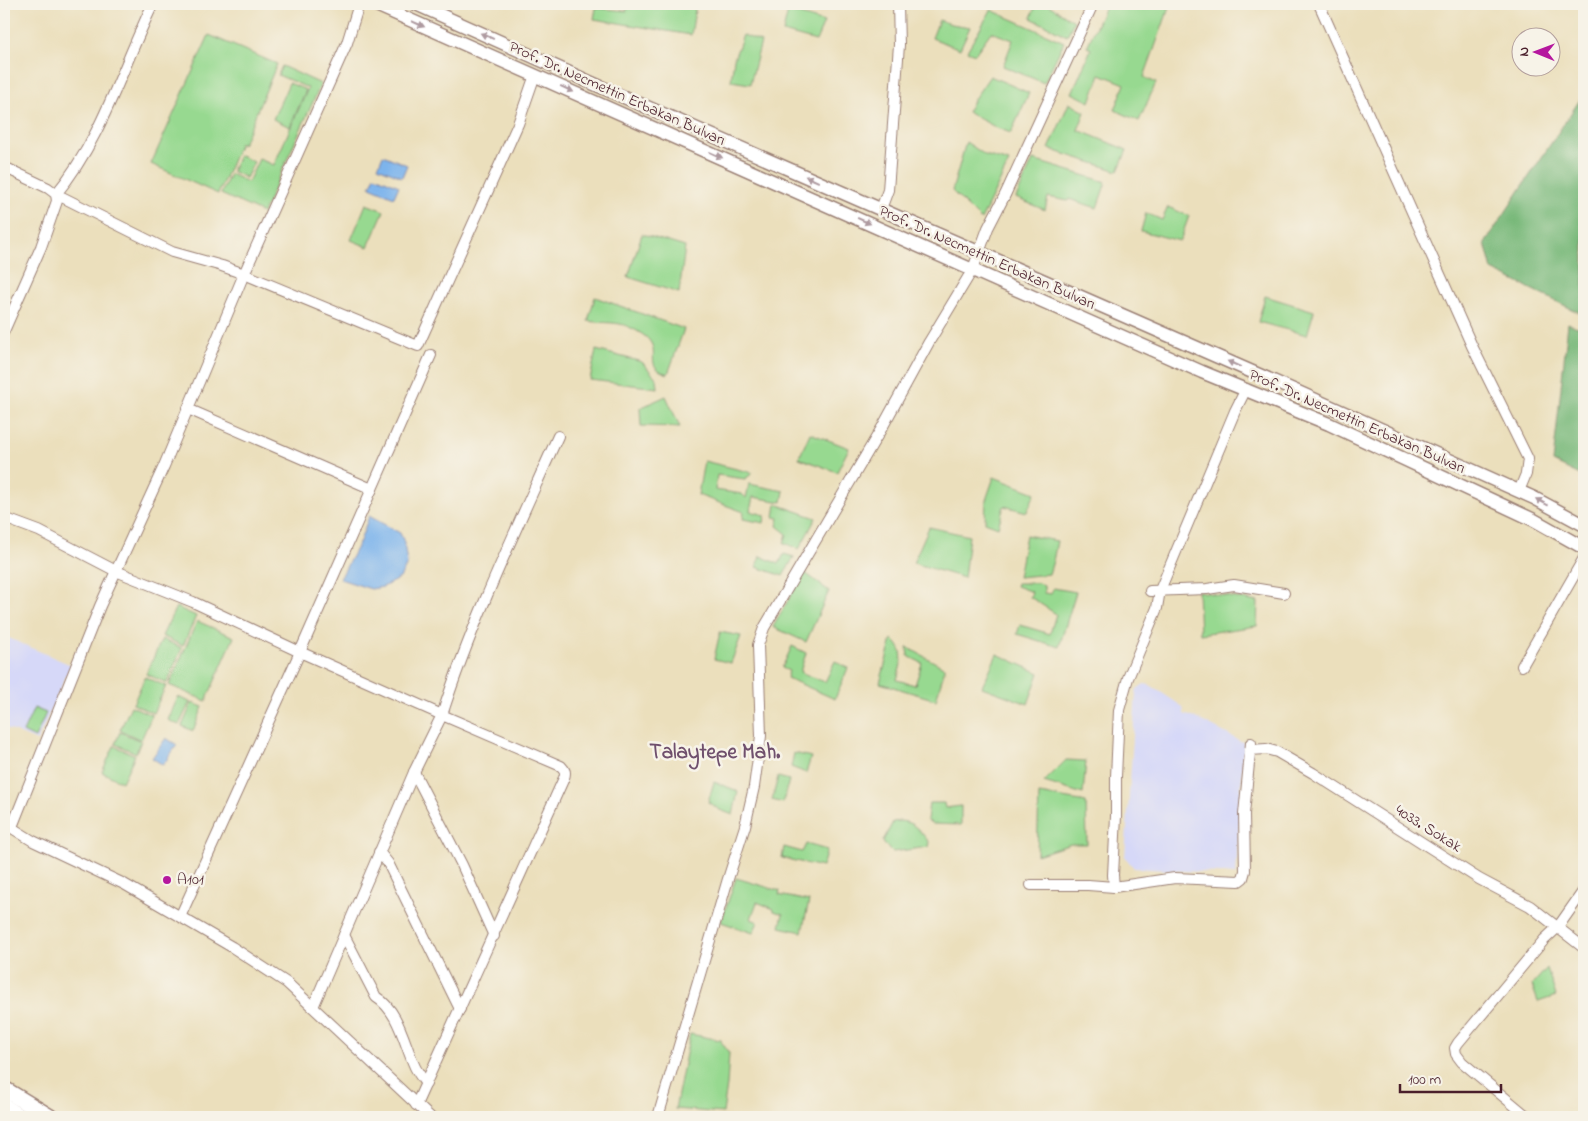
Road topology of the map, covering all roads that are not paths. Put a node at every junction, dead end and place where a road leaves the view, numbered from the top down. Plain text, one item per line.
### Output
1 (153, 4) edge
2 (360, 4) edge
3 (374, 4) edge
4 (416, 4) edge
5 (898, 4) edge
6 (1093, 4) edge
7 (1318, 4) edge
8 (535, 76) junction
9 (4, 167) edge
10 (56, 194) junction
11 (881, 209) junction
12 (980, 252) junction
13 (973, 269) junction
14 (244, 274) junction
15 (4, 331) edge
16 (430, 355) dead end
17 (1246, 390) junction
18 (188, 410) junction
19 (558, 436) dead end
20 (372, 489) junction
21 (1519, 491) junction
22 (4, 518) edge
23 (1584, 525) edge
24 (1584, 548) edge
25 (1584, 558) edge
26 (116, 571) junction
27 (1155, 591) junction
28 (1284, 593) dead end
29 (300, 652) junction
30 (1522, 666) dead end
31 (442, 715) junction
32 (414, 772) junction
33 (6, 825) edge
34 (379, 852) junction
35 (1031, 885) dead end
36 (1114, 887) junction
37 (1584, 890) edge
38 (180, 917) junction
39 (1558, 927) junction
40 (344, 935) junction
41 (494, 936) junction
42 (1584, 948) edge
43 (313, 1007) junction
44 (460, 1009) junction
45 (426, 1084) junction
46 (4, 1090) edge
47 (416, 1105) junction
48 (4, 1106) edge
49 (21, 1117) edge
50 (50, 1117) edge
51 (430, 1117) edge
52 (658, 1117) edge
53 (1528, 1117) edge

1 - 10 street
2 - 14 street
3 -> 8 main road, Prof. Dr. Necmettin Erbakan Bulvarı
11 -> 4 main road, Prof. Dr. Necmettin Erbakan Bulvarı
5 - 11 street
6 - 12 street
7 - 21 street
8 -> 13 main road, Prof. Dr. Necmettin Erbakan Bulvarı
8 - 14 street
9 - 10 street
10 - 14 street
10 - 15 street
11 - 12 main road, Prof. Dr. Necmettin Erbakan Bulvarı
12 - 13 street
21 -> 12 main road, Prof. Dr. Necmettin Erbakan Bulvarı
13 - 17 main road, Prof. Dr. Necmettin Erbakan Bulvarı
13 - 52 street
14 - 18 street
16 - 20 street
17 - 24 main road, Prof. Dr. Necmettin Erbakan Bulvarı
17 - 27 street
18 - 20 street
18 - 26 street
19 - 31 street
20 - 29 street
23 -> 21 main road, Prof. Dr. Necmettin Erbakan Bulvarı
22 - 26 street
25 - 30 street
26 - 29 street
26 - 33 street
27 - 28 street
27 - 36 street
29 - 31 street
29 - 38 street
31 - 32 street
31 - 41 street
32 - 34 street
32 - 41 street
33 - 38 street
34 - 40 street
34 - 44 street
35 - 36 street
36 - 39 street, 4033. Sokak
37 - 39 street
38 - 43 street
39 - 42 street, 4033. Sokak
39 - 53 street
40 - 43 street
40 - 45 street
41 - 44 street
43 - 47 street
44 - 45 street
45 - 47 street
46 - 50 highway
47 - 51 street
48 - 49 highway

